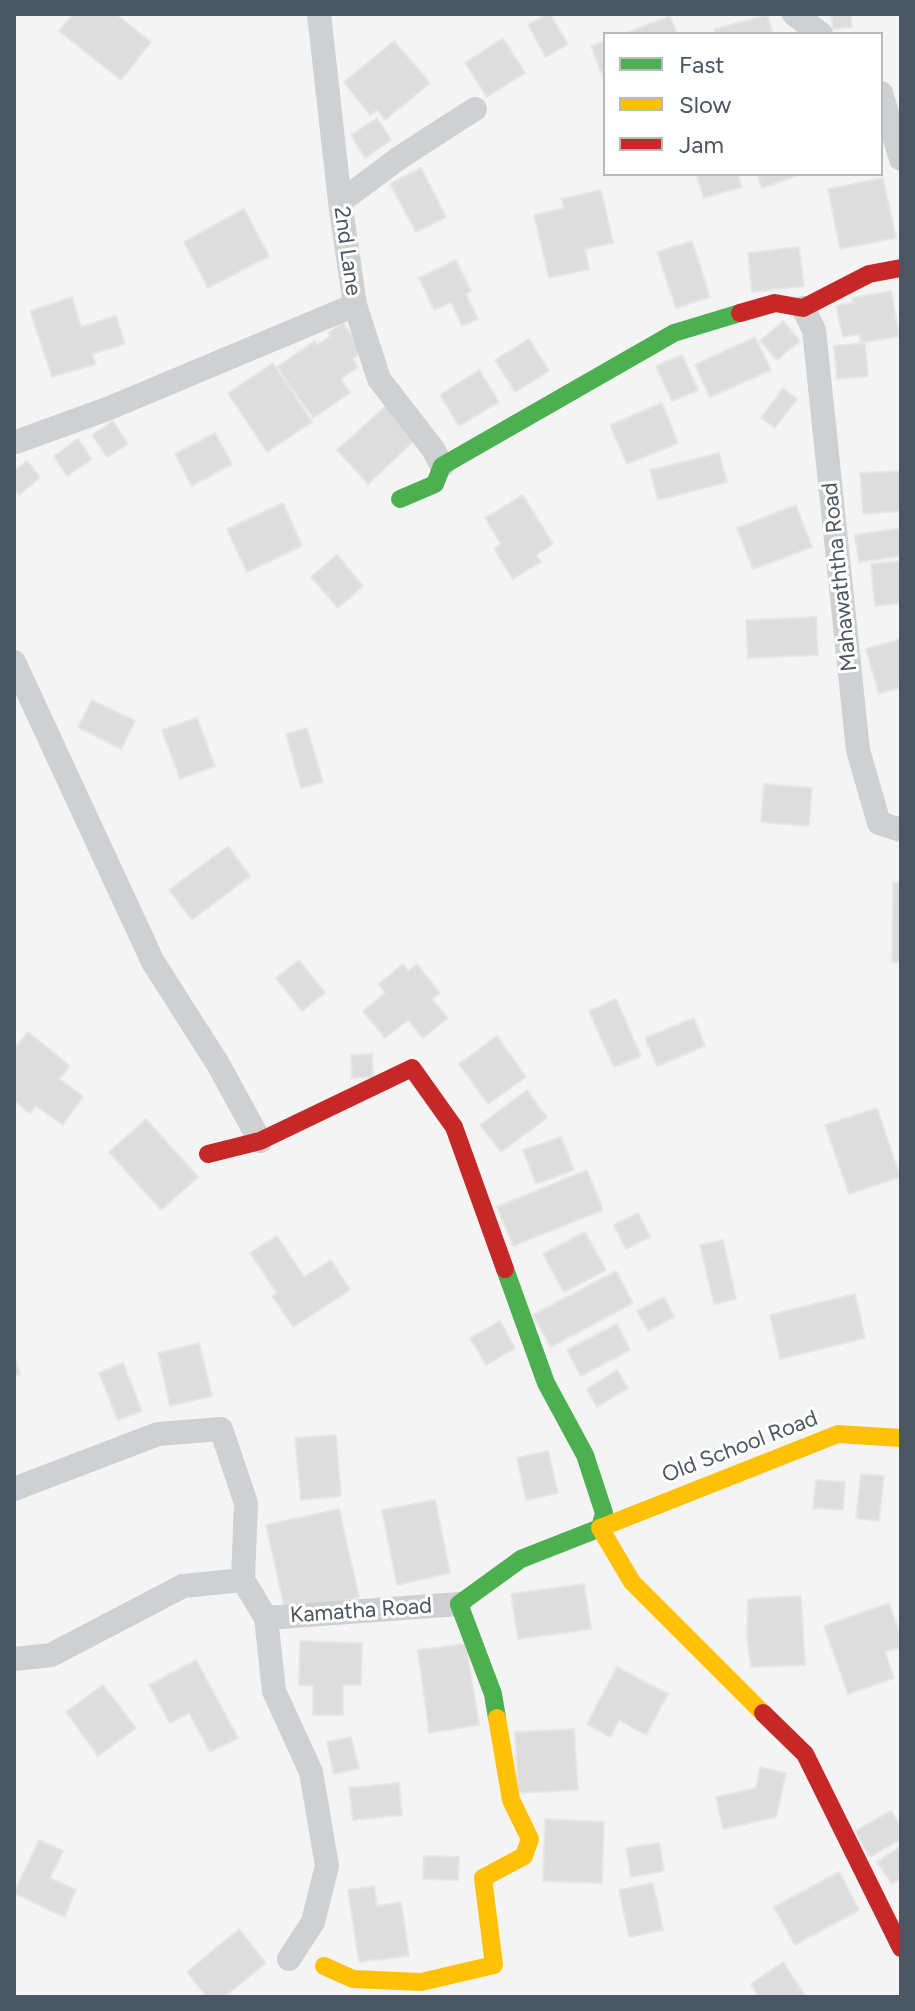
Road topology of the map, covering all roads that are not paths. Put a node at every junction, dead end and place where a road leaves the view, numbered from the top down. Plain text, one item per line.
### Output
1 (319, 14) edge
2 (794, 14) edge
3 (818, 32) edge
4 (883, 100) edge
5 (475, 109) dead end
6 (901, 159) edge
7 (340, 202) junction
8 (901, 268) edge
9 (355, 305) junction
10 (803, 308) junction
11 (15, 441) edge
12 (442, 466) junction
13 (400, 499) dead end
14 (14, 662) edge
15 (901, 830) edge
16 (260, 1141) junction
17 (208, 1154) dead end
18 (901, 1438) edge
19 (14, 1489) edge
20 (600, 1528) junction
21 (243, 1580) junction
22 (459, 1604) junction
23 (266, 1618) junction
24 (14, 1659) edge
25 (901, 1948) edge
26 (289, 1959) dead end
27 (324, 1966) dead end

1 - 7 street, 2nd Lane
2 - 3 street
4 - 6 street
5 - 7 street
7 - 9 street, 2nd Lane
8 - 10 street
9 - 11 street
9 - 12 street, 2nd Lane
10 - 12 street
10 - 15 street, Mahawaththa Road
12 - 13 street
14 - 16 street
16 - 17 street
16 - 20 street
18 - 20 street, Old School Road
19 - 21 street
20 - 22 street, Old School Road
20 - 25 street
21 - 23 street, Kamatha Road
21 - 24 street
22 - 23 street, Kamatha Road
22 - 27 street
23 - 26 street

